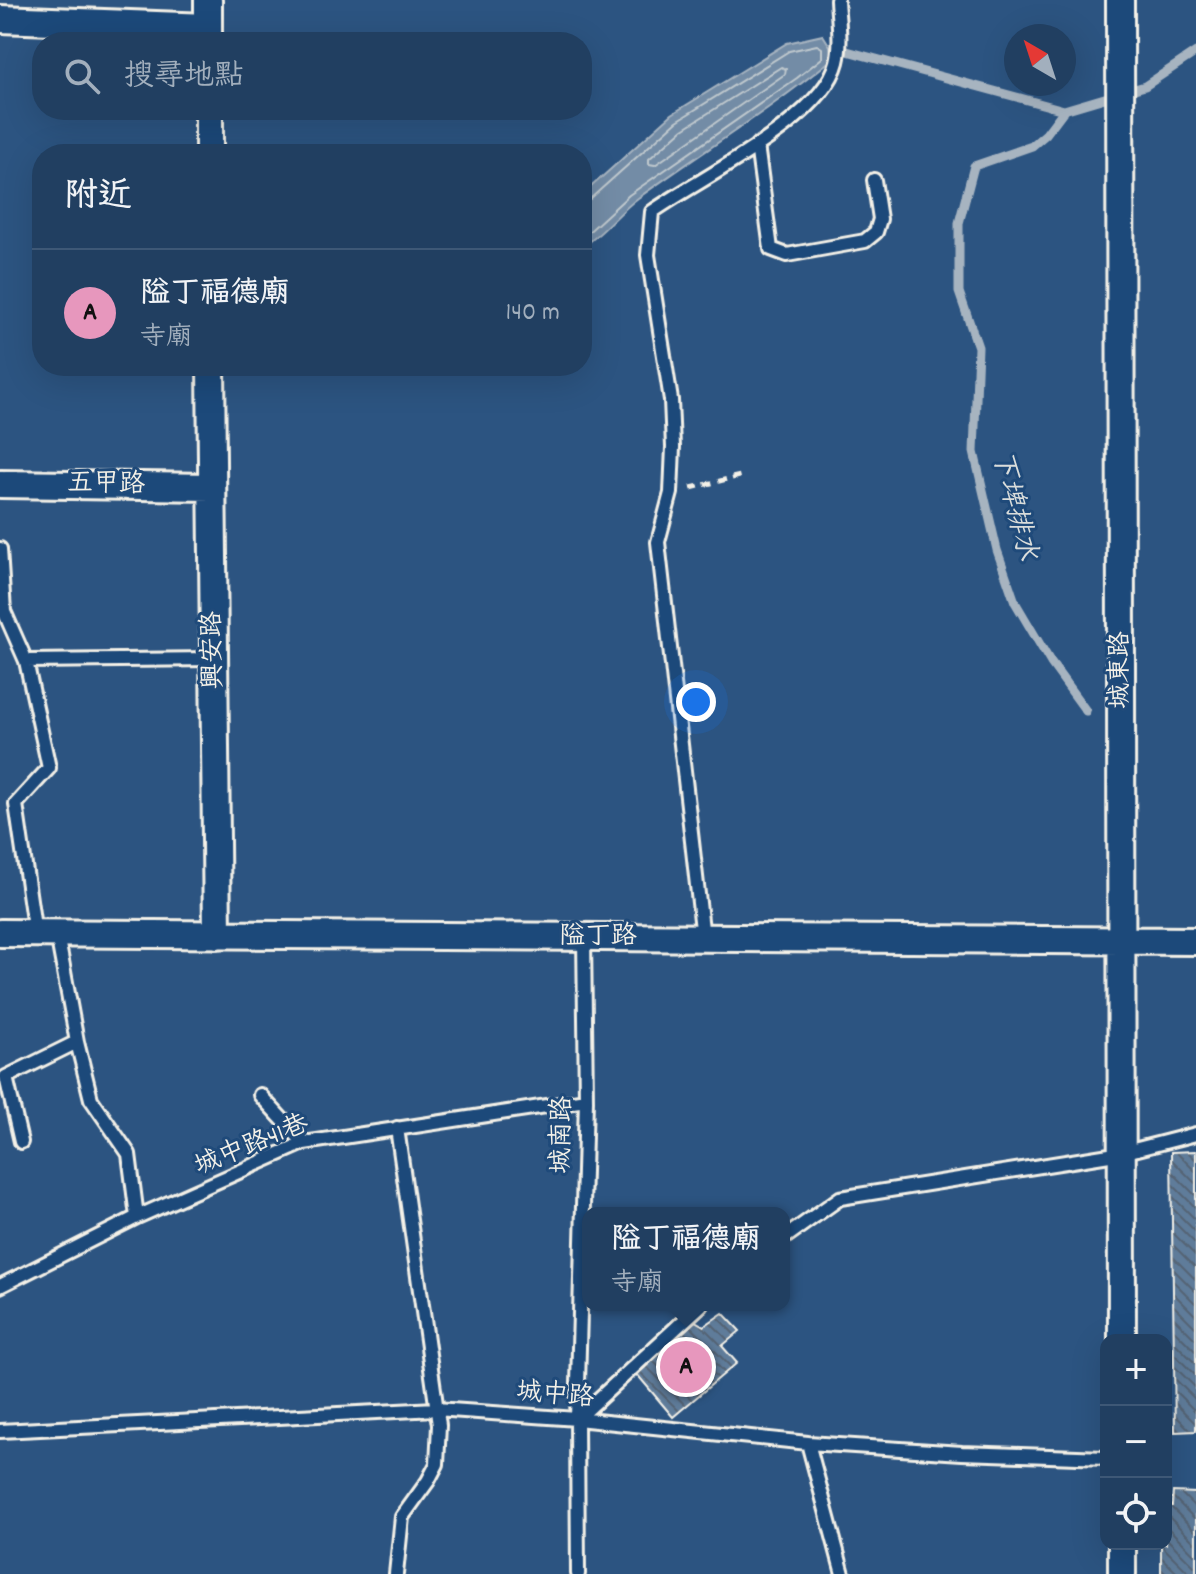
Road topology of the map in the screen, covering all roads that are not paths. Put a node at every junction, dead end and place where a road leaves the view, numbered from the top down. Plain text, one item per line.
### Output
1 (208, 0) edge
2 (837, 0) edge
3 (1120, 0) edge
4 (0, 19) edge
5 (180, 32) edge
6 (208, 32) edge
7 (209, 120) edge
8 (209, 144) edge
9 (757, 145) junction
10 (874, 180) dead end
11 (211, 376) edge
12 (0, 484) edge
13 (212, 487) junction
14 (0, 549) edge
15 (214, 659) junction
16 (26, 661) junction
17 (0, 933) edge
18 (46, 934) junction
19 (217, 935) junction
20 (584, 937) junction
21 (703, 938) junction
22 (1122, 940) junction
23 (1196, 941) edge
24 (77, 1042) junction
25 (260, 1095) dead end
26 (586, 1100) junction
27 (397, 1128) junction
28 (1196, 1134) edge
29 (21, 1142) dead end
30 (304, 1143) junction
31 (1122, 1153) junction
32 (583, 1207) edge
33 (137, 1217) junction
34 (790, 1234) edge
35 (582, 1242) edge
36 (0, 1286) edge
37 (694, 1311) edge
38 (1122, 1334) edge
39 (436, 1409) junction
40 (577, 1419) junction
41 (0, 1431) edge
42 (808, 1443) junction
43 (1100, 1458) edge
44 (1122, 1550) edge
45 (396, 1574) edge
46 (578, 1574) edge
47 (843, 1574) edge
48 (1122, 1574) edge

1 - 6 street
2 - 9 lane
3 - 22 street, 城東路
4 - 5 street
7 - 8 street
9 - 10 lane
9 - 21 lane
11 - 13 street, 興安路
12 - 13 street, 五甲路
13 - 15 street, 興安路
14 - 16 lane
15 - 16 lane
15 - 19 street, 興安路
16 - 18 lane
17 - 18 street, 隘丁路
18 - 19 street, 隘丁路
18 - 24 lane
19 - 20 street, 隘丁路
20 - 21 street, 隘丁路
20 - 26 lane, 城南路
21 - 22 street, 隘丁路
22 - 23 street, 隘丁路
22 - 31 street, 城東路
24 - 29 lane
24 - 33 lane
25 - 30 lane
26 - 27 lane, 城中路41巷
26 - 32 lane, 城南路
27 - 30 lane, 城中路41巷
27 - 39 lane
28 - 31 lane
30 - 33 lane, 城中路41巷
31 - 34 lane
31 - 38 street, 城東路
33 - 36 lane, 城中路41巷
35 - 40 lane, 城南路
37 - 40 lane
39 - 40 lane, 城中路
39 - 41 lane, 城中路
39 - 45 lane
40 - 42 lane, 城中路
40 - 46 lane, 城南路
42 - 43 lane, 城中路
42 - 47 lane
44 - 48 street

